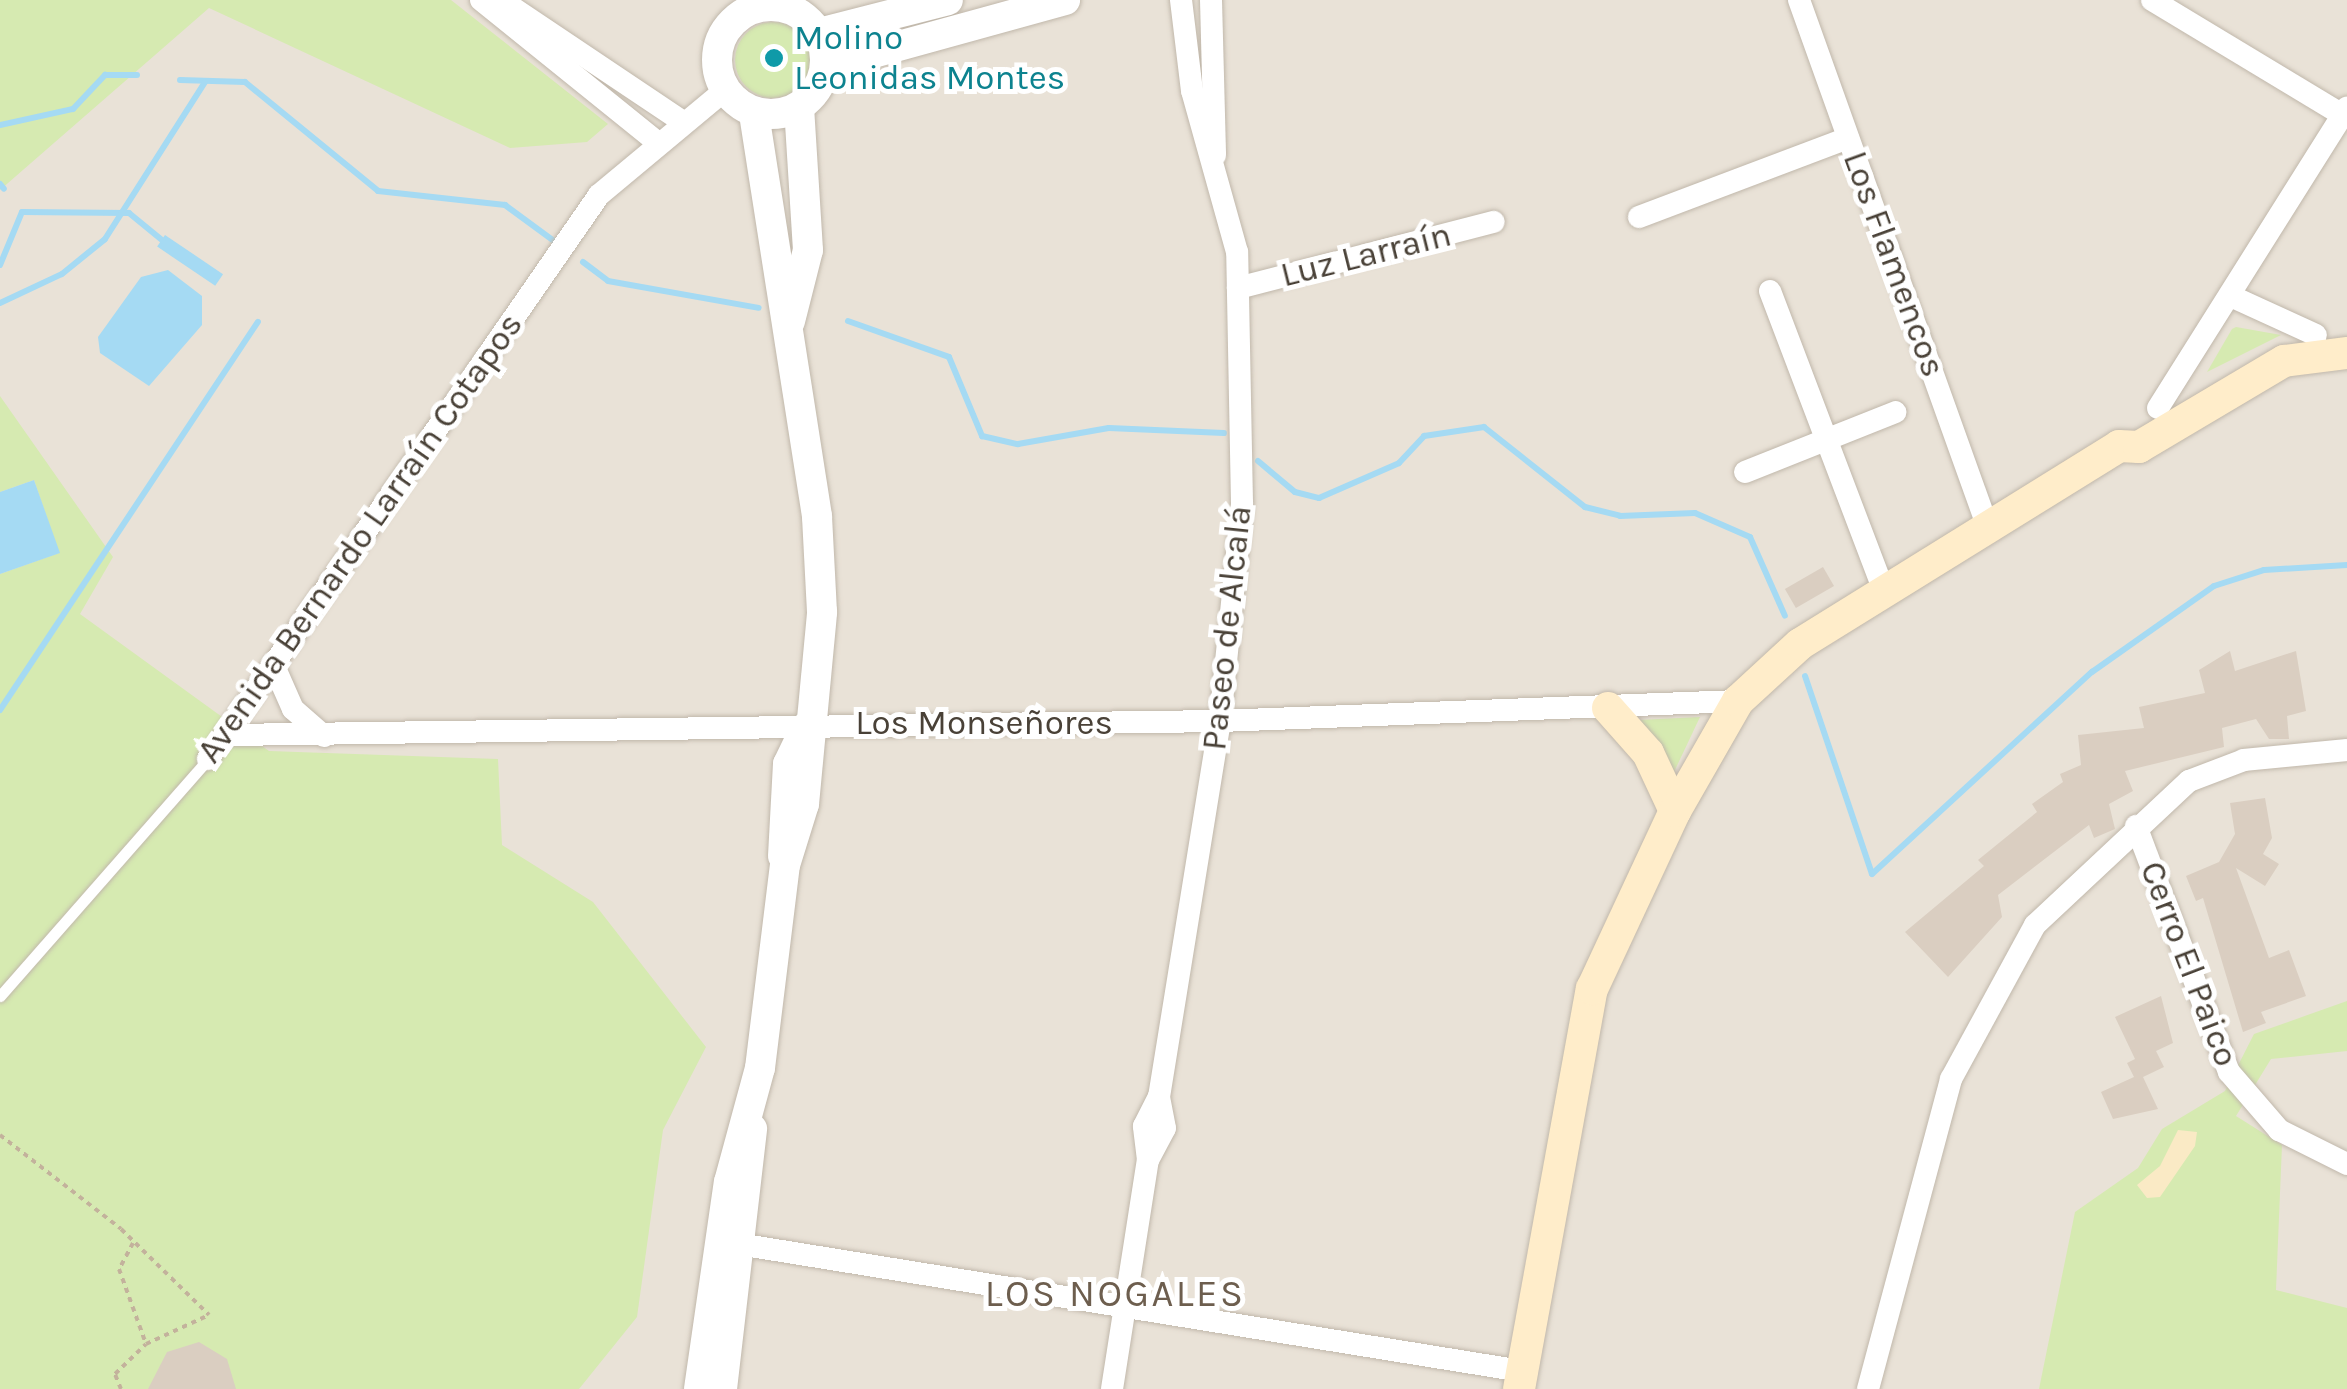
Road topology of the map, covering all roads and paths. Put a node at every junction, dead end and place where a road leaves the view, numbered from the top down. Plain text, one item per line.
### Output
1 (481, 0) edge
2 (500, 0) edge
3 (948, 0) edge
4 (1065, 0) edge
5 (1181, 0) edge
6 (1211, 0) edge
7 (1799, 0) edge
8 (2152, 0) edge
9 (788, 4) edge
10 (1023, 5) edge
11 (745, 6) edge
12 (819, 33) junction
13 (826, 66) junction
14 (726, 90) junction
15 (799, 108) junction
16 (754, 112) junction
17 (2345, 112) edge
18 (682, 121) junction
19 (1848, 138) junction
20 (656, 141) junction
21 (1215, 158) junction
22 (1639, 217) dead end
23 (1494, 222) dead end
24 (1238, 288) junction
25 (1770, 290) dead end
26 (2235, 298) junction
27 (790, 321) junction
28 (2332, 337) edge
29 (2347, 354) edge
30 (2158, 408) junction
31 (1896, 412) dead end
32 (1824, 441) junction
33 (2119, 446) junction
34 (1745, 472) dead end
35 (1988, 528) junction
36 (1884, 593) junction
37 (274, 666) junction
38 (1738, 701) junction
39 (1608, 708) junction
40 (1220, 722) junction
41 (808, 725) junction
42 (229, 735) junction
43 (324, 736) junction
44 (2347, 750) edge
45 (208, 759) joint
46 (1675, 810) junction
47 (2136, 826) junction
48 (0, 996) edge
49 (0, 1135) edge
50 (2347, 1164) edge
51 (134, 1242) junction
52 (732, 1244) junction
53 (1125, 1307) junction
54 (146, 1344) junction
55 (1521, 1380) edge
56 (121, 1389) edge
57 (699, 1389) edge
58 (722, 1389) edge
59 (1112, 1389) edge
60 (1868, 1389) edge

1 - 20 street
2 - 18 street
3 - 12 street
4 - 10 street
5 - 21 street, Paseo de Alcalá
6 - 21 street, Paseo de Alcalá
7 - 19 street, Los Flamencos
8 - 17 street
9 - 11 street
9 - 12 street
10 - 13 street
11 - 14 street
12 - 13 street
13 - 15 street
14 - 16 street
14 - 18 street, Avenida Bernardo Larraín Cotapos
15 - 16 street
15 - 27 street
16 - 27 street
17 - 26 street
18 - 20 street, Avenida Bernardo Larraín Cotapos
19 - 22 street
19 - 35 street, Los Flamencos
20 - 37 street, Avenida Bernardo Larraín Cotapos
21 - 24 street, Paseo de Alcalá
23 - 24 street, Luz Larraín
24 - 40 street, Paseo de Alcalá
25 - 32 street
26 - 28 street
26 - 30 street
27 - 41 street
28 - 30 main road
29 - 33 main road
30 - 33 main road
31 - 32 street
32 - 34 street
32 - 36 street
33 - 35 main road
35 - 36 main road
36 - 38 main road
37 - 42 street, Avenida Bernardo Larraín Cotapos
37 - 43 street
38 - 39 street, Los Monseñores
38 - 46 main road
39 - 40 street, Los Monseñores
39 - 46 main road
40 - 41 street, Los Monseñores
40 - 53 street, Paseo de Alcalá
41 - 43 street, Los Monseñores
41 - 52 street
42 - 43 street, Los Monseñores
42 - 45 street, Avenida Bernardo Larraín Cotapos
44 - 47 street
45 - 48 lane, Avenida Bernardo Larraín Cotapos
46 - 55 main road
47 - 50 street, Cerro El Paico
47 - 60 street
49 - 51 path
51 - 54 path
51 - 54 path
52 - 53 street
52 - 57 street
52 - 58 street
53 - 55 street
53 - 59 street, Paseo de Alcalá
54 - 56 path

